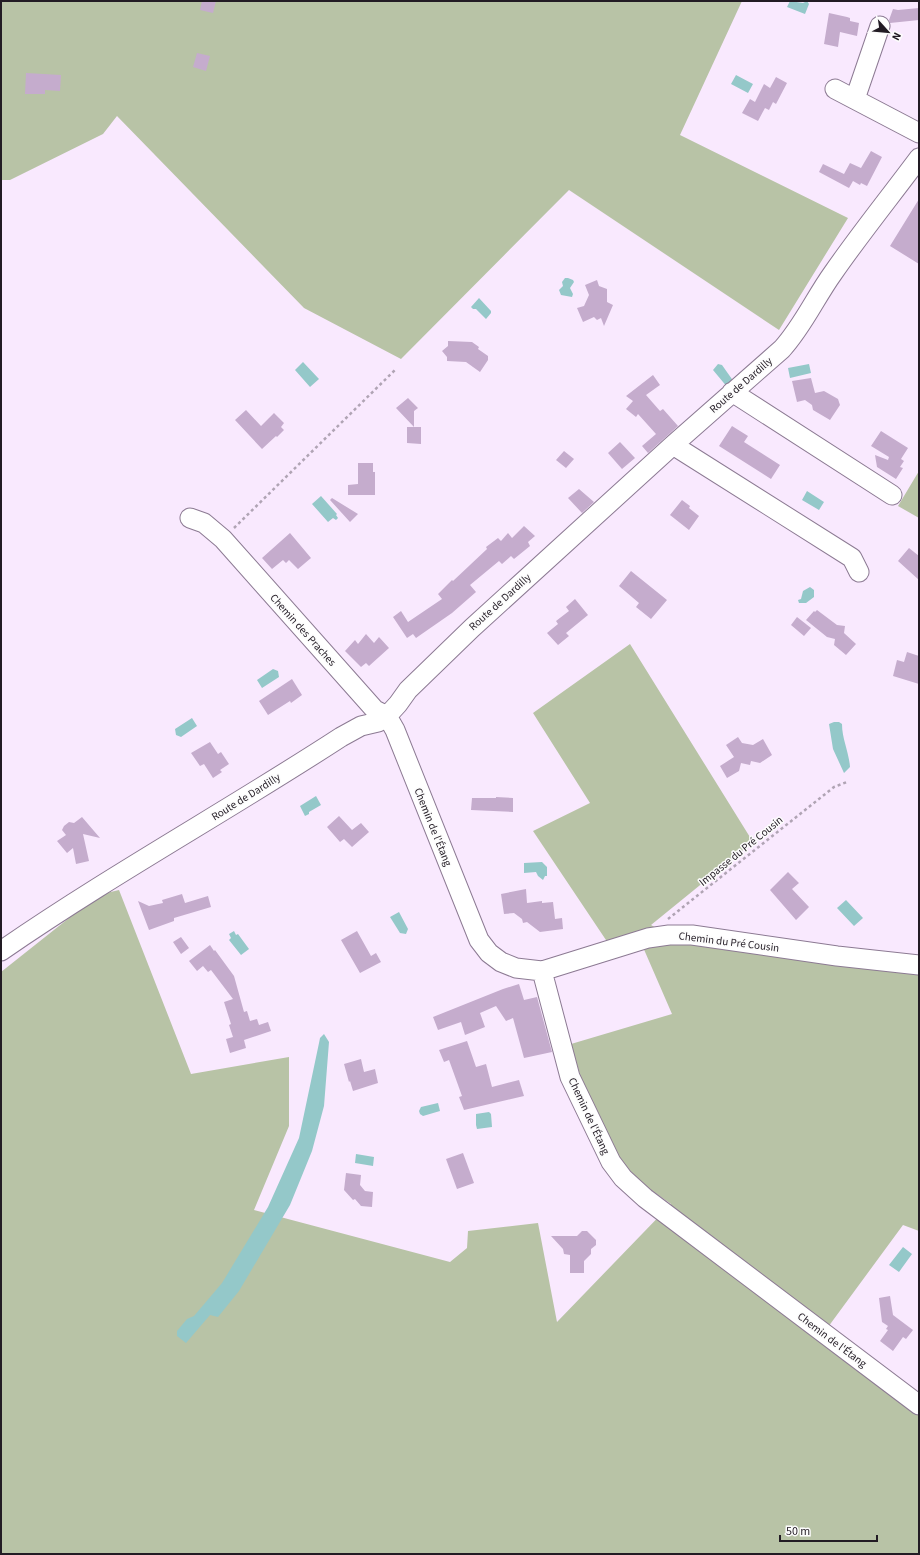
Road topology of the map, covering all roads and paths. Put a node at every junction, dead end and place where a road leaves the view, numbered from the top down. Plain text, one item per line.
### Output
1 (880, 26) dead end
2 (836, 89) dead end
3 (855, 99) junction
4 (919, 133) edge
5 (919, 158) edge
6 (395, 370) dead end
7 (732, 392) junction
8 (673, 445) junction
9 (892, 495) dead end
10 (190, 518) dead end
11 (223, 539) junction
12 (859, 572) dead end
13 (387, 716) junction
14 (847, 782) dead end
15 (648, 938) junction
16 (1, 952) edge
17 (919, 965) edge
18 (542, 971) junction
19 (919, 1405) edge

1 - 3 street
2 - 3 street
3 - 4 street
5 - 7 street, Route de Dardilly
6 - 11 path
7 - 8 street, Route de Dardilly
7 - 9 street
8 - 12 street
8 - 13 street, Route de Dardilly
10 - 11 street, Chemin des Praches
11 - 13 street, Chemin des Praches
13 - 16 street, Route de Dardilly
13 - 18 street, Chemin de l'Étang
14 - 15 path, Impasse du Pré Cousin
15 - 17 street, Chemin du Pré Cousin
15 - 18 street, Chemin du Pré Cousin
18 - 19 street, Chemin de l'Étang

